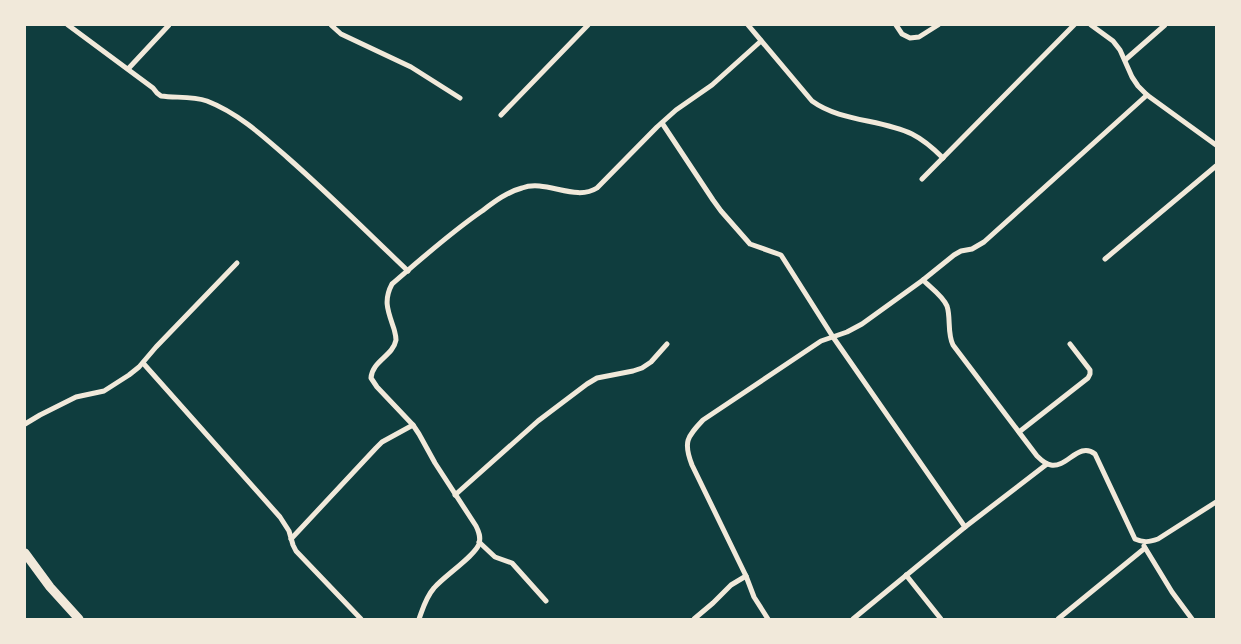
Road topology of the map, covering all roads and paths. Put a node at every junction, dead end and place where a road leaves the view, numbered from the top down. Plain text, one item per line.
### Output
1 (68, 25) edge
2 (169, 25) edge
3 (331, 25) edge
4 (588, 25) edge
5 (748, 25) edge
6 (896, 25) edge
7 (938, 25) edge
8 (1074, 25) edge
9 (1091, 25) edge
10 (1165, 25) edge
11 (761, 41) junction
12 (1125, 60) junction
13 (128, 69) junction
14 (1147, 95) junction
15 (460, 98) dead end
16 (501, 115) dead end
17 (662, 123) junction
18 (1216, 146) edge
19 (943, 158) junction
20 (1216, 166) edge
21 (922, 179) dead end
22 (1106, 259) dead end
23 (237, 263) dead end
24 (408, 270) junction
25 (923, 280) junction
26 (833, 336) junction
27 (667, 344) dead end
28 (1070, 344) dead end
29 (142, 363) junction
30 (25, 424) edge
31 (413, 425) junction
32 (1019, 432) junction
33 (1047, 464) junction
34 (455, 495) junction
35 (1216, 503) edge
36 (965, 527) junction
37 (291, 540) junction
38 (479, 542) junction
39 (1142, 542) junction
40 (1145, 548) junction
41 (25, 553) edge
42 (906, 575) junction
43 (746, 576) junction
44 (546, 601) dead end
45 (79, 619) edge
46 (361, 619) edge
47 (419, 619) edge
48 (694, 619) edge
49 (768, 619) edge
50 (853, 619) edge
51 (940, 619) edge
52 (1058, 619) edge
53 (1192, 619) edge

1 - 13 street
2 - 13 street
3 - 15 street
4 - 16 street
5 - 11 street
6 - 7 street
8 - 19 street
9 - 12 street
10 - 12 street
11 - 17 street
11 - 19 street
12 - 14 street
13 - 24 street
14 - 18 street
14 - 25 street
17 - 24 street
17 - 26 street
19 - 21 street
20 - 22 street
23 - 29 street
24 - 31 street
25 - 26 street
25 - 32 street
26 - 36 street
26 - 43 street
27 - 34 street
28 - 32 street
29 - 30 street
29 - 37 street
31 - 34 street
31 - 37 street
32 - 33 street
33 - 36 street
33 - 39 street
34 - 38 street
35 - 39 street
36 - 42 street
37 - 46 street
38 - 44 street
38 - 47 street
39 - 40 street
40 - 52 street
40 - 53 street
41 - 45 street
42 - 50 street
42 - 51 street
43 - 48 street
43 - 49 street

